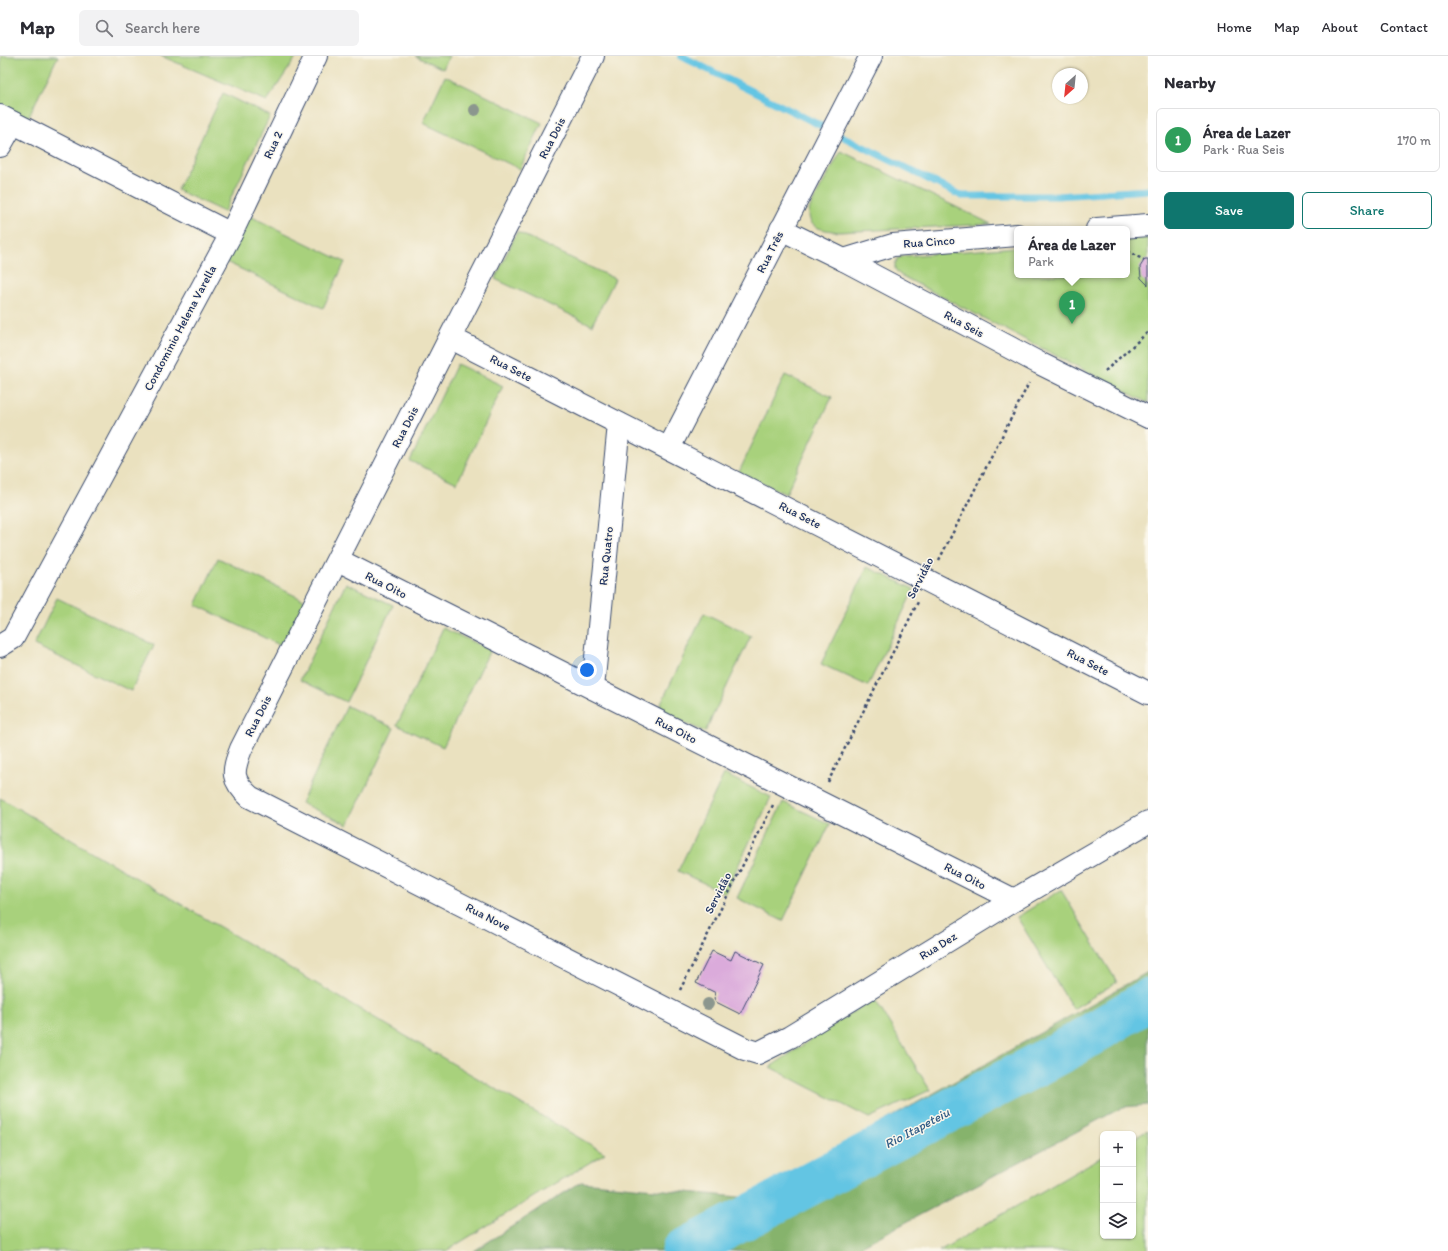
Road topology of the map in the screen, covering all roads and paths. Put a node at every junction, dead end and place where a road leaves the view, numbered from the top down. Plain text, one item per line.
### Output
1 (316, 56) edge
2 (593, 56) edge
3 (871, 56) edge
4 (6, 119) edge
5 (0, 146) edge
6 (1148, 225) edge
7 (1130, 226) edge
8 (781, 229) junction
9 (231, 234) junction
10 (1014, 235) edge
11 (1130, 253) edge
12 (844, 260) junction
13 (1144, 260) dead end
14 (1148, 332) edge
15 (451, 338) junction
16 (1039, 363) junction
17 (1088, 387) junction
18 (1148, 417) edge
19 (620, 424) junction
20 (669, 448) junction
21 (338, 560) junction
22 (928, 581) junction
23 (6, 642) edge
24 (593, 688) junction
25 (1148, 693) edge
26 (783, 785) junction
27 (250, 797) joint
28 (818, 802) junction
29 (1148, 822) edge
30 (1014, 900) junction
31 (670, 1009) junction
32 (726, 1038) joint

1 - 9 street, Rua 2
2 - 15 street, Rua Dois
3 - 8 street, Rua Três
4 - 5 street
4 - 9 street
6 - 7 street
8 - 12 street, Rua Seis
8 - 20 street, Rua Três
9 - 23 street, Condominio Helena Varella
10 - 12 street, Rua Cinco
11 - 13 path
12 - 16 street, Rua Seis
14 - 17 path
15 - 19 street, Rua Sete
15 - 21 street, Rua Dois
16 - 17 street, Rua Seis
16 - 22 path, Servidão
17 - 18 street, Rua Seis
19 - 20 street, Rua Sete
19 - 24 street, Rua Quatro
20 - 22 street, Rua Sete
21 - 24 street, Rua Oito
21 - 27 street, Rua Dois
22 - 25 street, Rua Sete
22 - 28 path, Servidão
24 - 26 street, Rua Oito
26 - 28 street, Rua Oito
26 - 31 path, Servidão
27 - 31 street, Rua Nove
28 - 30 street, Rua Oito
29 - 30 street, Rua Dez
30 - 32 street, Rua Dez
31 - 32 street, Rua Nove

